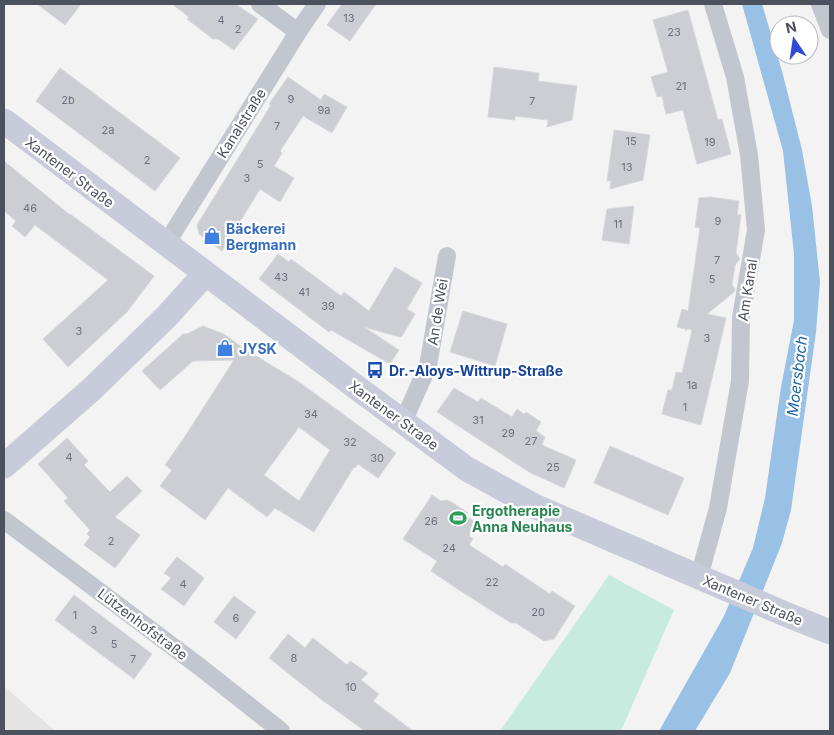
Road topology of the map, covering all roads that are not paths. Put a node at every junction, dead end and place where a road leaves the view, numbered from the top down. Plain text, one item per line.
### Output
1 (260, 4) edge
2 (318, 4) edge
3 (713, 4) edge
4 (820, 4) edge
5 (830, 30) edge
6 (298, 32) junction
7 (4, 121) edge
8 (166, 244) junction
9 (447, 256) dead end
10 (205, 274) junction
11 (403, 422) junction
12 (4, 466) edge
13 (4, 520) edge
14 (706, 580) junction
15 (830, 632) edge
16 (281, 731) edge

1 - 6 street
2 - 6 street, Kanalstraße
3 - 14 street, Am Kanal
4 - 5 street
6 - 8 street, Kanalstraße
7 - 8 street, Xantener Straße
8 - 10 street, Xantener Straße
9 - 11 street, An de Wei
10 - 11 street, Xantener Straße
10 - 12 street
11 - 14 street, Xantener Straße
13 - 16 street, Lützenhofstraße
14 - 15 street, Xantener Straße

